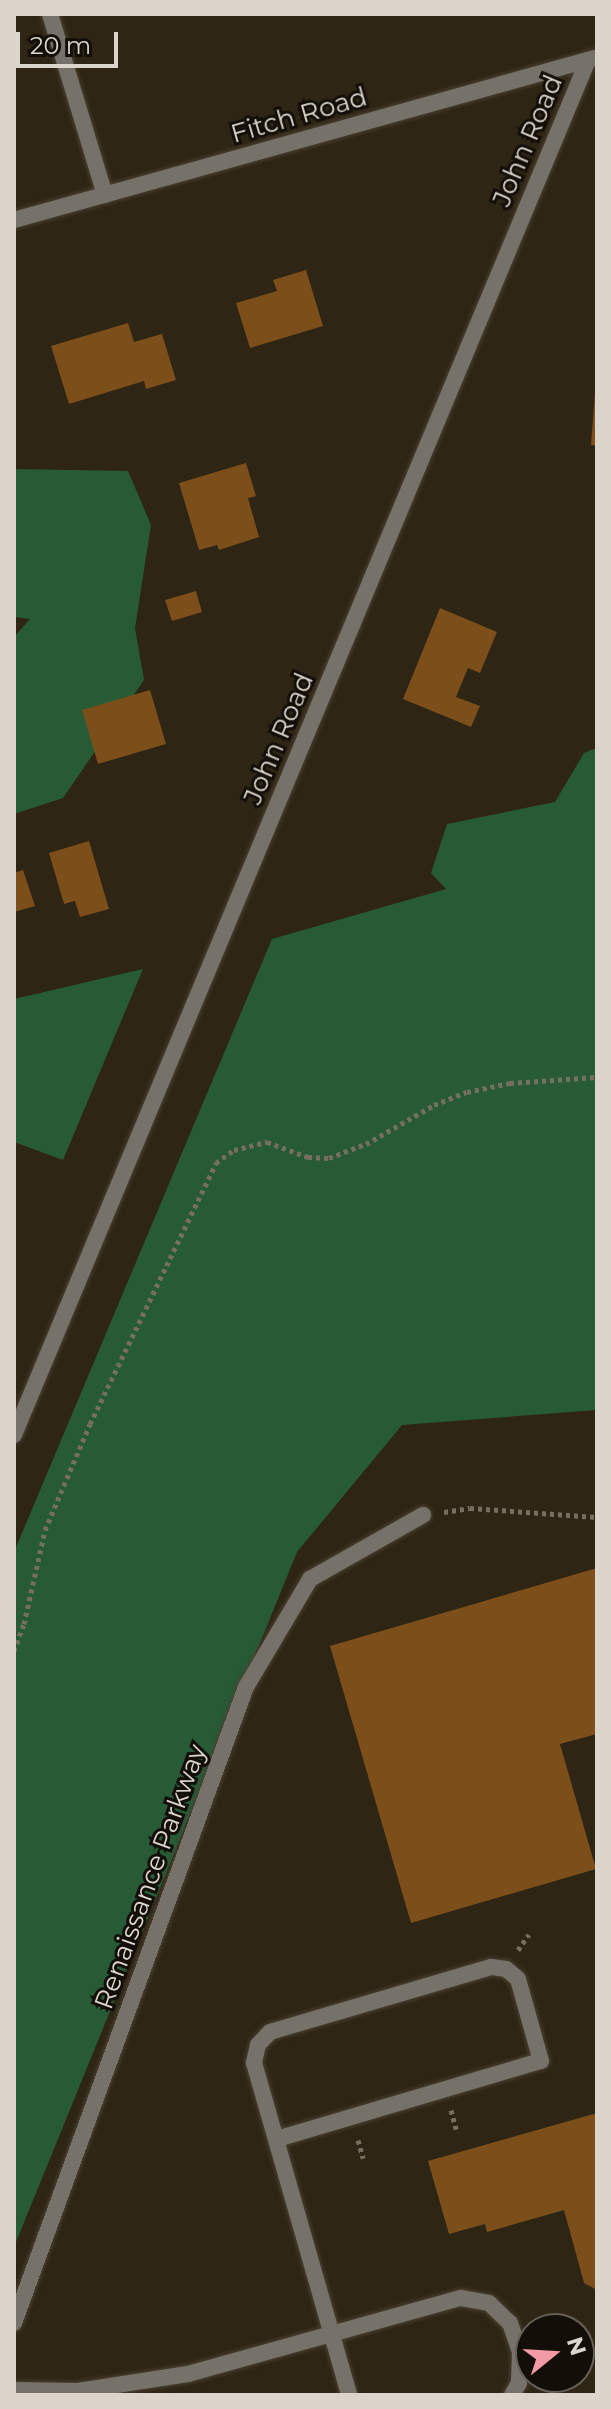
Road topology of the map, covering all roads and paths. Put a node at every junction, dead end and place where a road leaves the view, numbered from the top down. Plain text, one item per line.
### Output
1 (50, 14) edge
2 (592, 59) edge
3 (105, 195) junction
4 (14, 220) edge
5 (597, 1077) edge
6 (14, 1435) edge
7 (423, 1515) joint
8 (597, 1517) edge
9 (14, 1651) edge
10 (277, 2139) junction
11 (14, 2323) edge
12 (331, 2333) junction
13 (14, 2390) edge
14 (346, 2394) edge
15 (512, 2395) edge

1 - 3 street
2 - 3 street, Fitch Road
2 - 6 street, John Road
3 - 4 street, Fitch Road
5 - 9 path
7 - 8 path
7 - 11 street, Renaissance Parkway
10 - 10 street
10 - 12 street
12 - 13 street
12 - 14 street
12 - 15 street

